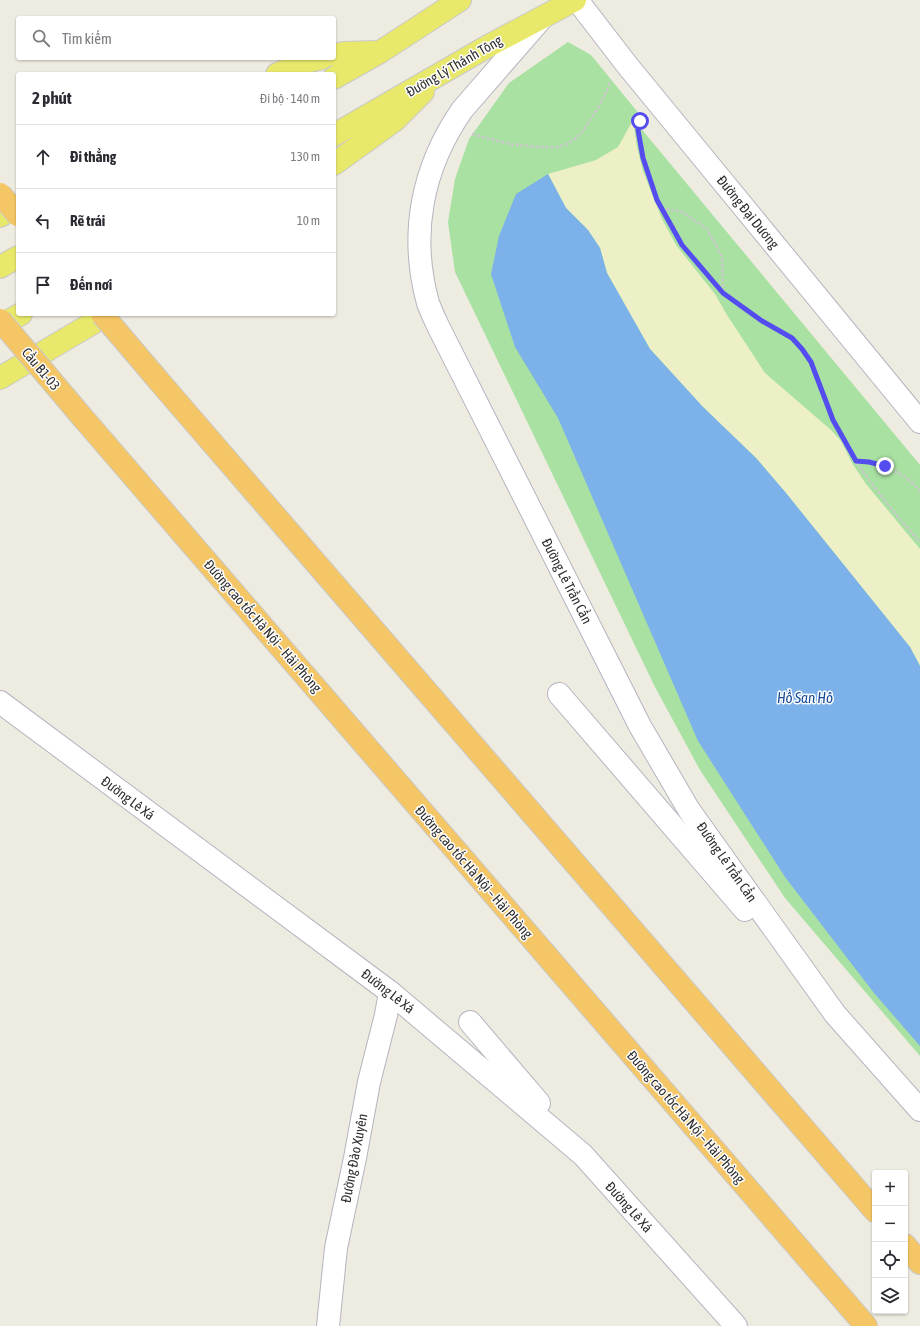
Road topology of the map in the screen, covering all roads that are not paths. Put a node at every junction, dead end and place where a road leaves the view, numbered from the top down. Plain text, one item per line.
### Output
1 (460, 0) edge
2 (576, 0) edge
3 (544, 15) junction
4 (380, 52) junction
5 (336, 54) edge
6 (313, 60) edge
7 (282, 72) edge
8 (439, 74) junction
9 (336, 77) edge
10 (336, 133) edge
11 (336, 163) edge
12 (0, 194) edge
13 (16, 207) edge
14 (16, 213) edge
15 (0, 216) edge
16 (16, 258) edge
17 (0, 267) edge
18 (18, 316) edge
19 (104, 316) edge
20 (105, 316) edge
21 (0, 320) edge
22 (0, 326) edge
23 (0, 378) edge
24 (83, 418) joint
25 (920, 422) edge
26 (559, 694) dead end
27 (0, 702) edge
28 (390, 992) junction
29 (835, 1014) junction
30 (470, 1022) dead end
31 (920, 1110) edge
32 (583, 1154) junction
33 (872, 1208) edge
34 (908, 1249) edge
35 (920, 1263) edge
36 (328, 1326) edge
37 (736, 1326) edge
38 (866, 1326) edge

1 - 4 main road
2 - 3 main road, Đường Lý Thánh Tông
2 - 25 main road, Đường Đại Dương
3 - 8 main road, Đường Lý Thánh Tông
3 - 29 main road, Đường Lê Trần Cẩn
4 - 5 main road
4 - 9 main road
6 - 7 main road
8 - 10 main road, Đường Lý Thánh Tông
8 - 11 main road
12 - 14 highway, bridge
13 - 15 main road
16 - 17 main road
18 - 22 main road
19 - 33 highway, bridge
20 - 23 main road
21 - 24 highway, Cầu B1-03, bridge
24 - 38 highway, Đường cao tốc Hà Nội – Hải Phòng
26 - 29 main road
27 - 28 main road, Đường Lê Xá
28 - 32 main road, Đường Lê Xá
28 - 36 main road, Đường Đào Xuyên
29 - 31 main road, Đường Lê Trần Cẩn
30 - 32 main road
32 - 37 main road, Đường Lê Xá
34 - 35 highway

